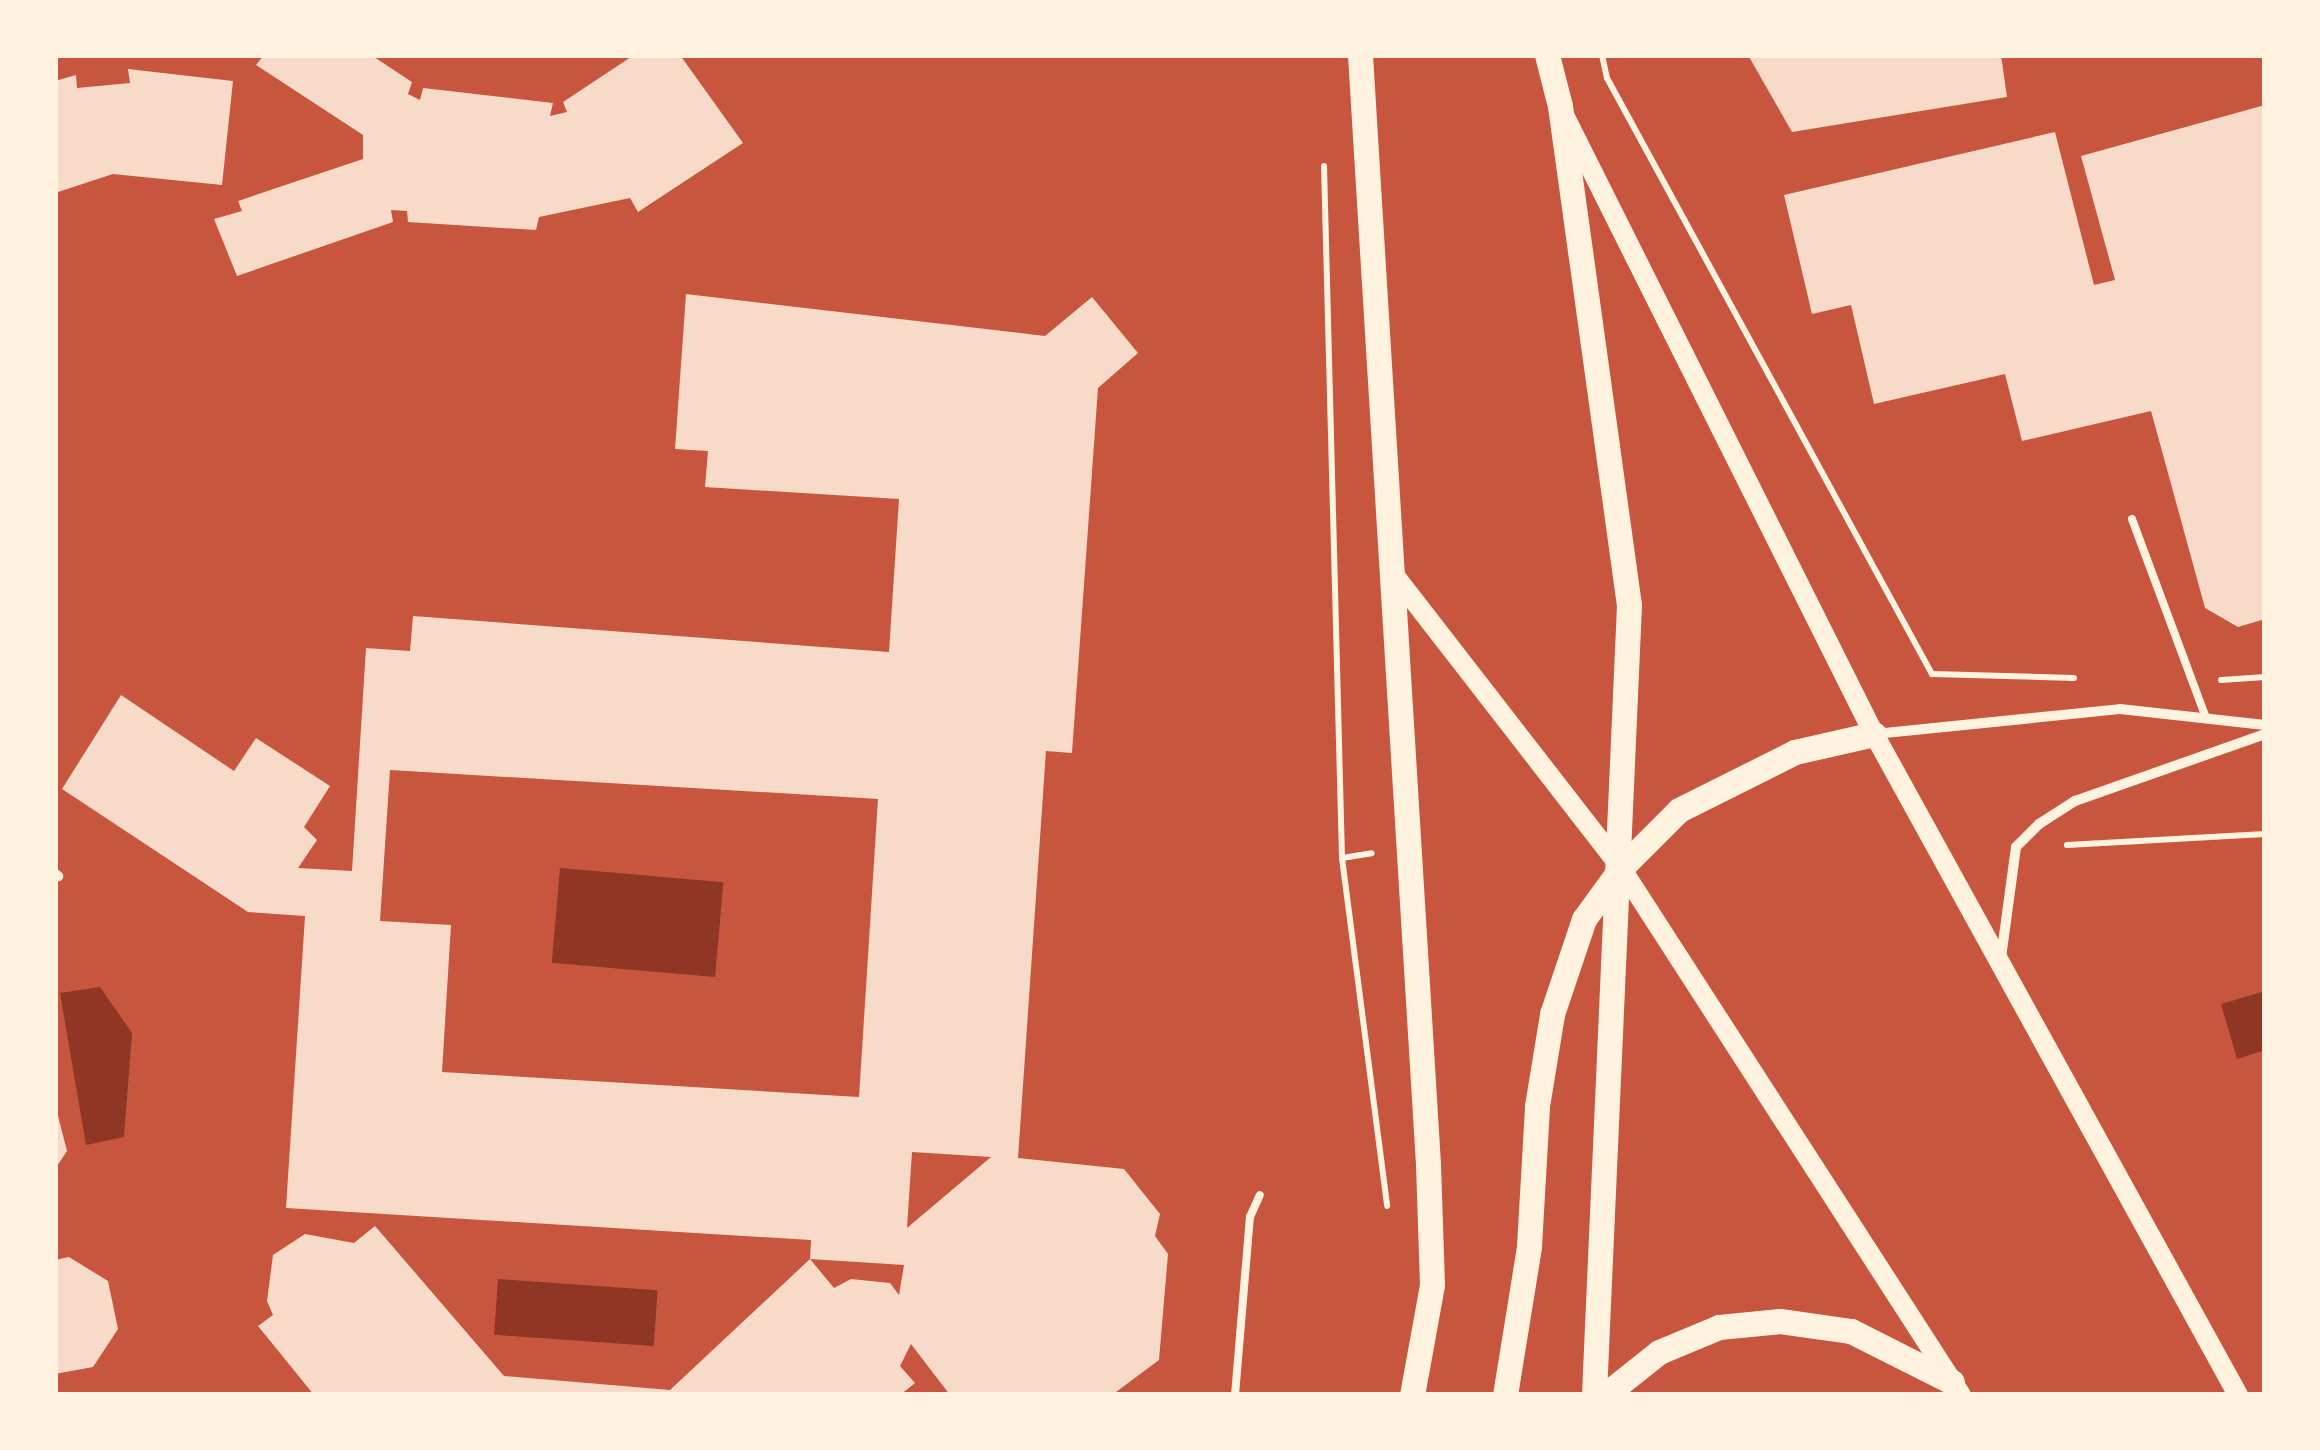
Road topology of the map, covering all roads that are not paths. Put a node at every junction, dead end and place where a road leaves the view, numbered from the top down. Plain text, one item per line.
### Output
1 (1360, 55) edge
2 (1546, 55) edge
3 (1560, 106) junction
4 (2132, 519) dead end
5 (1390, 569) junction
6 (2206, 718) junction
7 (2265, 724) edge
8 (1874, 734) junction
9 (2265, 734) edge
10 (1621, 868) junction
11 (2000, 968) junction
12 (1260, 1195) dead end
13 (1956, 1388) edge
14 (1235, 1395) edge
15 (1412, 1395) edge
16 (1505, 1395) edge
17 (1594, 1395) edge
18 (1604, 1395) edge
19 (2238, 1395) edge

1 - 5 main road
2 - 3 main road
3 - 8 main road
3 - 10 main road
4 - 6 lane
5 - 10 main road
5 - 15 main road
6 - 7 street
6 - 8 street
8 - 10 main road
8 - 11 main road
9 - 11 street
10 - 13 main road
10 - 16 main road
10 - 17 main road
11 - 19 main road
12 - 14 lane
13 - 18 main road

